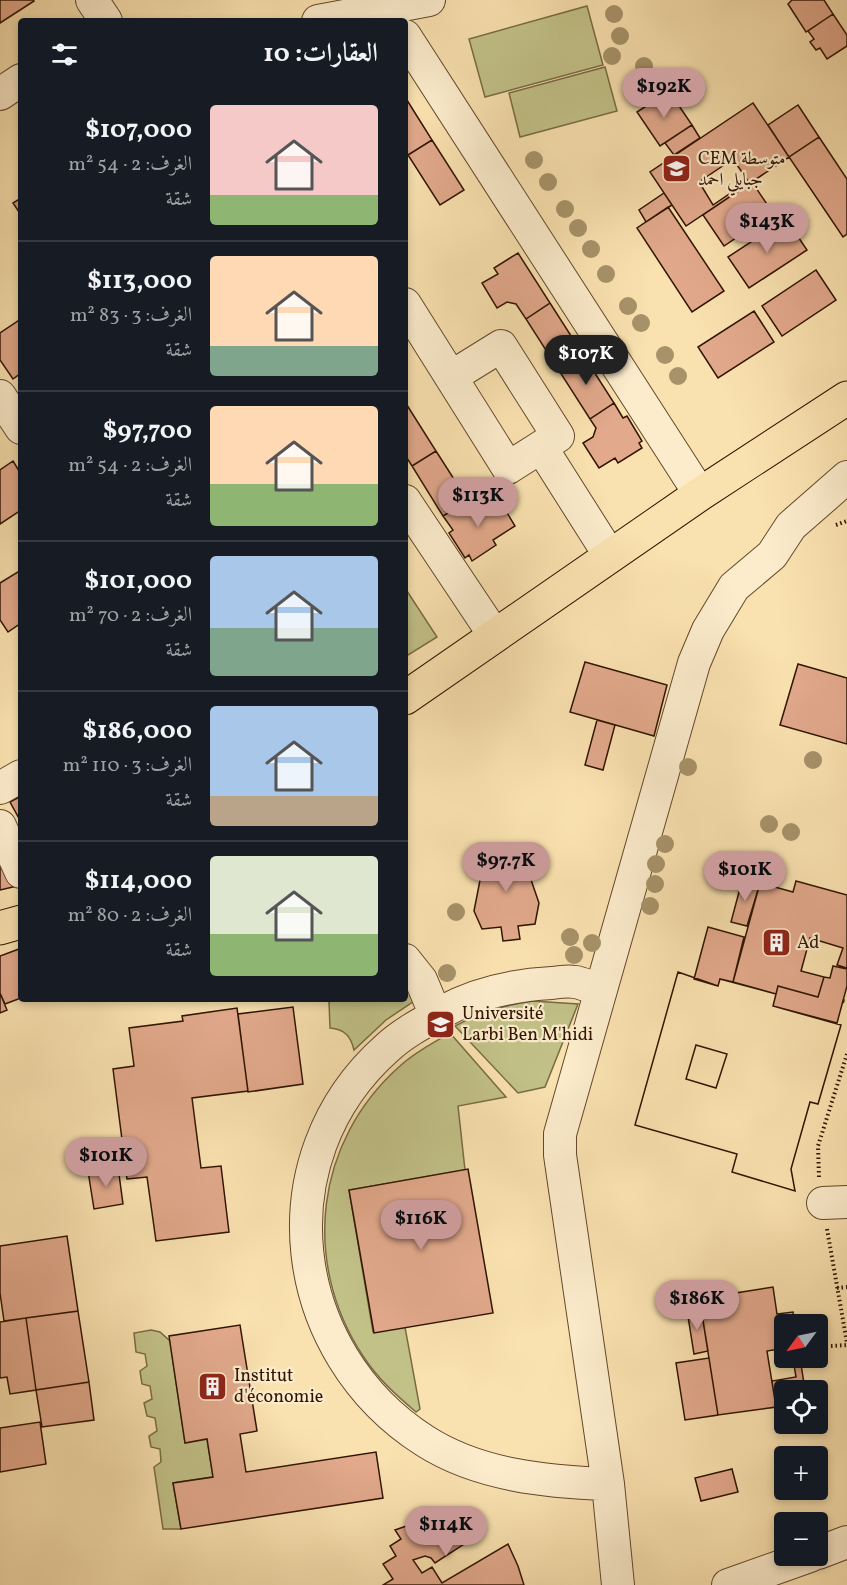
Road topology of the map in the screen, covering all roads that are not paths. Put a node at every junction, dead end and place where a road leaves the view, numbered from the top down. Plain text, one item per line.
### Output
1 (92, 0) edge
2 (429, 0) edge
3 (391, 14) edge
4 (104, 18) edge
5 (349, 18) edge
6 (408, 41) edge
7 (18, 82) edge
8 (0, 94) edge
9 (408, 309) edge
10 (451, 377) junction
11 (847, 398) edge
12 (541, 447) junction
13 (847, 477) edge
14 (700, 494) junction
15 (408, 506) edge
16 (610, 556) junction
17 (495, 636) junction
18 (408, 696) edge
19 (18, 778) edge
20 (0, 788) edge
21 (0, 826) edge
22 (18, 865) edge
23 (18, 923) edge
24 (0, 928) edge
25 (408, 964) edge
26 (601, 990) junction
27 (436, 1016) junction
28 (608, 1484) junction
29 (847, 1542) edge
30 (828, 1549) edge
31 (782, 1566) edge
32 (618, 1585) edge
33 (728, 1585) edge

1 - 4 street
2 - 3 street
3 - 5 street
6 - 14 street
7 - 8 street
9 - 10 street
10 - 12 street
10 - 12 street
11 - 14 main road
12 - 16 street
13 - 26 street
14 - 16 main road
15 - 17 street
16 - 17 main road
17 - 18 main road
19 - 20 street
21 - 22 street
23 - 24 main road
25 - 27 street
26 - 27 street
26 - 28 street
27 - 28 street
28 - 32 street
29 - 30 street
31 - 33 street

